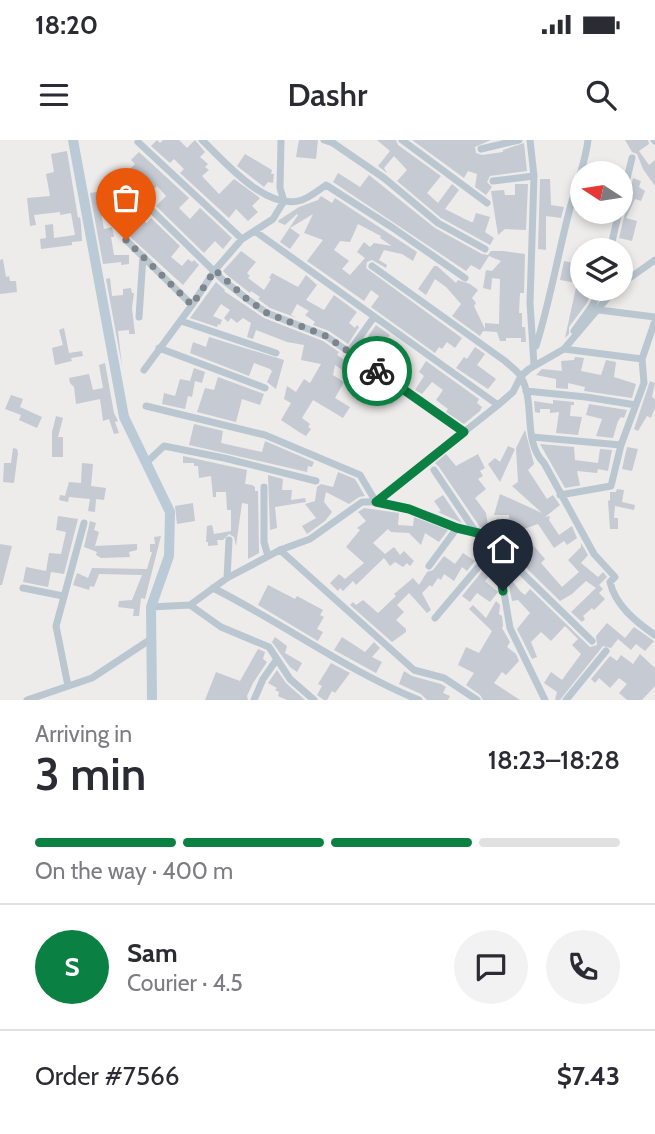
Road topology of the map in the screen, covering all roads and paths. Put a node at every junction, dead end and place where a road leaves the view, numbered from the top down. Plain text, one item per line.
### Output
1 (73, 140) edge
2 (202, 140) edge
3 (281, 140) edge
4 (324, 140) edge
5 (402, 140) edge
6 (519, 140) edge
7 (530, 140) edge
8 (588, 140) edge
9 (138, 142) dead end
10 (481, 149) dead end
11 (632, 158) dead end
12 (631, 161) edge
13 (534, 176) junction
14 (493, 181) dead end
15 (130, 189) dead end
16 (284, 201) junction
17 (487, 203) dead end
18 (256, 232) junction
19 (243, 239) junction
20 (126, 240) dead end
21 (485, 249) dead end
22 (143, 256) junction
23 (655, 260) edge
24 (372, 266) dead end
25 (215, 270) junction
26 (633, 276) edge
27 (465, 278) dead end
28 (593, 301) edge
29 (605, 301) edge
30 (192, 305) junction
31 (599, 310) junction
32 (139, 317) dead end
33 (374, 317) junction
34 (655, 319) edge
35 (181, 321) junction
36 (159, 348) junction
37 (535, 349) junction
38 (564, 349) junction
39 (349, 352) junction
40 (276, 353) dead end
41 (642, 359) junction
42 (534, 362) junction
43 (144, 370) dead end
44 (521, 376) junction
45 (265, 388) dead end
46 (526, 391) junction
47 (498, 405) junction
48 (636, 405) junction
49 (146, 406) dead end
50 (464, 432) junction
51 (532, 437) junction
52 (621, 445) junction
53 (146, 463) junction
54 (434, 470) dead end
55 (316, 481) dead end
56 (264, 488) dead end
57 (560, 495) junction
58 (376, 502) junction
59 (84, 523) dead end
60 (457, 528) junction
61 (475, 531) junction
62 (229, 540) dead end
63 (496, 546) junction
64 (280, 550) junction
65 (268, 556) junction
66 (500, 562) junction
67 (429, 566) dead end
68 (226, 578) junction
69 (23, 588) dead end
70 (213, 588) junction
71 (63, 596) junction
72 (190, 605) junction
73 (151, 607) junction
74 (435, 618) dead end
75 (655, 635) edge
76 (151, 639) junction
77 (592, 641) dead end
78 (606, 651) dead end
79 (277, 659) junction
80 (68, 686) junction
81 (27, 700) edge
82 (152, 700) edge
83 (254, 700) edge
84 (314, 700) edge
85 (419, 700) edge
86 (477, 700) edge
87 (545, 700) edge
88 (566, 700) edge

1 - 53 street
2 - 16 street
3 - 16 street
4 - 21 street
5 - 17 street
6 - 10 street
7 - 13 street
8 - 37 street
9 - 19 street
11 - 12 street
13 - 14 street
13 - 37 street
15 - 25 street
16 - 18 street
16 - 27 street
18 - 19 street
18 - 33 street
19 - 25 street
20 - 22 street
22 - 30 street
22 - 32 street
23 - 26 street
24 - 44 street
25 - 30 street
25 - 39 street
28 - 42 street
29 - 31 street
30 - 35 street
31 - 34 street
31 - 38 street
33 - 39 street
33 - 47 street
34 - 41 street
35 - 36 street
35 - 40 street
36 - 43 street
36 - 45 street
37 - 42 street
38 - 41 street
38 - 42 street
39 - 50 street
41 - 48 street
42 - 44 street
44 - 46 street
44 - 47 street
46 - 48 street
46 - 51 street
47 - 50 street
48 - 52 street
49 - 58 street
50 - 58 street
51 - 52 street
51 - 57 street
52 - 57 street
53 - 55 street
53 - 73 street
54 - 61 street
56 - 65 street
57 - 75 street
58 - 60 street
58 - 64 street
59 - 71 street
60 - 61 street
60 - 67 street
61 - 63 street
62 - 68 street
63 - 66 street
63 - 74 street
64 - 65 street
64 - 86 street
65 - 68 street
66 - 77 street
66 - 87 street
68 - 70 street
69 - 71 street
70 - 72 street
70 - 85 street
71 - 80 street
72 - 73 street
72 - 79 street
73 - 76 street
76 - 80 street
76 - 82 street
78 - 88 street
79 - 83 street
79 - 84 street
80 - 81 street

